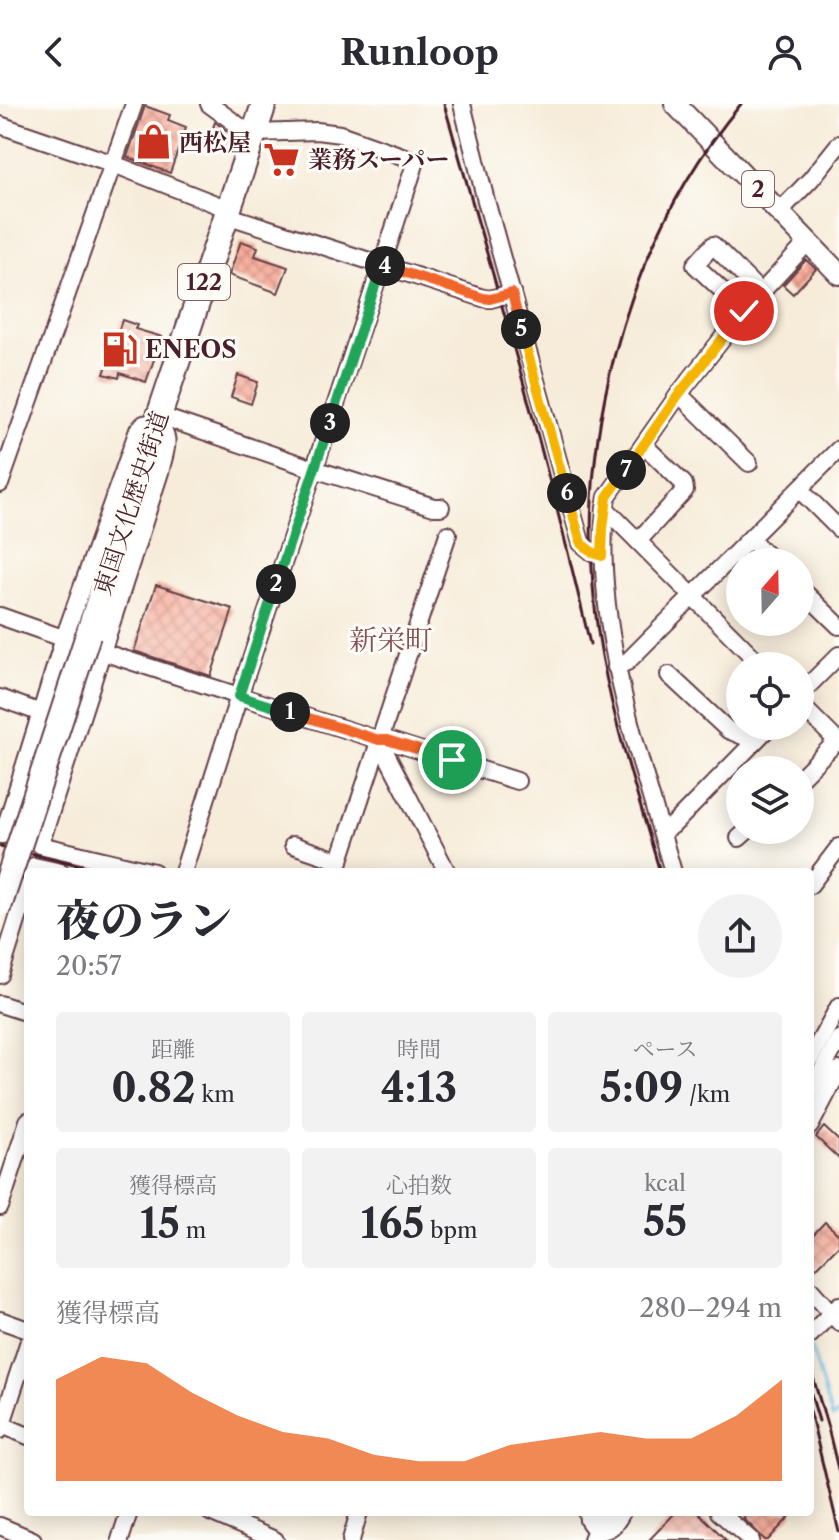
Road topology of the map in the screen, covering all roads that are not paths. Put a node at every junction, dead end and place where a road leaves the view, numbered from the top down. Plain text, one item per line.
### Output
1 (134, 104) edge
2 (209, 104) edge
3 (264, 104) edge
4 (462, 104) edge
5 (675, 104) edge
6 (0, 125) edge
7 (254, 134) junction
8 (839, 144) edge
9 (111, 163) junction
10 (780, 211) junction
11 (227, 212) junction
12 (808, 242) junction
13 (382, 265) junction
14 (839, 274) edge
15 (760, 292) junction
16 (512, 293) junction
17 (744, 311) junction
18 (679, 394) junction
19 (159, 419) junction
20 (644, 445) junction
21 (839, 449) edge
22 (749, 463) dead end
23 (315, 469) junction
24 (0, 484) edge
25 (800, 490) junction
26 (441, 507) dead end
27 (605, 508) junction
28 (839, 529) edge
29 (448, 534) dead end
30 (750, 539) junction
31 (638, 541) junction
32 (759, 548) edge
33 (602, 556) junction
34 (692, 596) junction
35 (814, 602) edge
36 (0, 616) edge
37 (839, 626) edge
38 (85, 642) junction
39 (748, 652) edge
40 (839, 655) edge
41 (616, 667) junction
42 (669, 675) dead end
43 (814, 680) edge
44 (239, 696) junction
45 (0, 698) edge
46 (41, 713) junction
47 (814, 718) edge
48 (379, 740) junction
49 (756, 740) edge
50 (838, 742) edge
51 (752, 744) junction
52 (814, 765) edge
53 (517, 781) dead end
54 (13, 804) junction
55 (51, 816) junction
56 (661, 832) junction
57 (0, 835) edge
58 (293, 845) dead end
59 (839, 847) edge
60 (338, 867) edge
61 (137, 868) edge
62 (184, 868) edge
63 (445, 868) edge
64 (672, 868) edge
65 (814, 880) edge
66 (0, 887) edge
67 (24, 890) edge
68 (24, 899) edge
69 (0, 904) edge
70 (0, 975) edge
71 (0, 1004) edge
72 (839, 1006) edge
73 (24, 1012) edge
74 (839, 1039) edge
75 (814, 1052) edge
76 (839, 1070) edge
77 (814, 1085) edge
78 (814, 1118) edge
79 (24, 1132) edge
80 (3, 1188) edge
81 (0, 1207) edge
82 (814, 1293) edge
83 (836, 1313) edge
84 (0, 1320) edge
85 (24, 1329) edge
86 (814, 1332) edge
87 (24, 1356) edge
88 (1, 1426) edge
89 (24, 1435) edge
90 (128, 1516) edge
91 (219, 1516) edge
92 (358, 1516) edge
93 (603, 1516) edge
94 (620, 1516) edge
95 (724, 1516) edge
96 (0, 1526) edge
97 (593, 1535) edge
98 (33, 1540) edge
99 (120, 1540) edge
100 (275, 1540) edge
101 (351, 1540) edge
102 (751, 1540) edge

1 - 9 street
2 - 7 street
3 - 7 highway, 東国文化歴史街道 / 122
4 - 16 street
5 - 10 main road, 2
6 - 9 street
7 - 11 highway, 東国文化歴史街道 / 122
7 - 13 street
8 - 10 street
9 - 11 street
9 - 24 street
10 - 12 main road, 2
11 - 13 street
11 - 19 highway, 東国文化歴史街道 / 122
12 - 14 main road, 2
12 - 15 street
13 - 16 street
13 - 23 street
15 - 17 street
15 - 17 street
16 - 33 street
17 - 18 street
18 - 20 street
18 - 22 street
19 - 23 street
19 - 38 highway, 東国文化歴史街道 / 122
20 - 27 street
20 - 31 street
21 - 25 street
23 - 26 street
23 - 44 street
25 - 28 street
25 - 30 street
27 - 31 street
27 - 33 street
29 - 48 street
30 - 32 street
30 - 34 street
31 - 34 street
33 - 41 street
34 - 39 street
34 - 41 street
35 - 37 street
36 - 38 street
38 - 44 street
38 - 46 street
38 - 55 street
38 - 69 highway, 東国文化歴史街道 / 122, bridge
40 - 43 street
41 - 56 street
42 - 51 street
44 - 48 street
44 - 62 street
45 - 46 street
46 - 54 street
47 - 50 street
48 - 53 street
48 - 60 street
48 - 63 street
49 - 51 street
50 - 52 street
51 - 56 street
54 - 55 street
54 - 57 street
55 - 61 street
56 - 64 street
58 - 60 street
59 - 65 street
66 - 67 street
68 - 70 street
71 - 73 street
72 - 75 street
74 - 77 street
76 - 78 street
79 - 80 street
80 - 81 street
82 - 83 street
83 - 86 street
84 - 85 street
87 - 88 street
88 - 89 street
90 - 99 street
91 - 100 street
92 - 101 street
93 - 97 street
94 - 97 street
95 - 102 street
96 - 98 street

